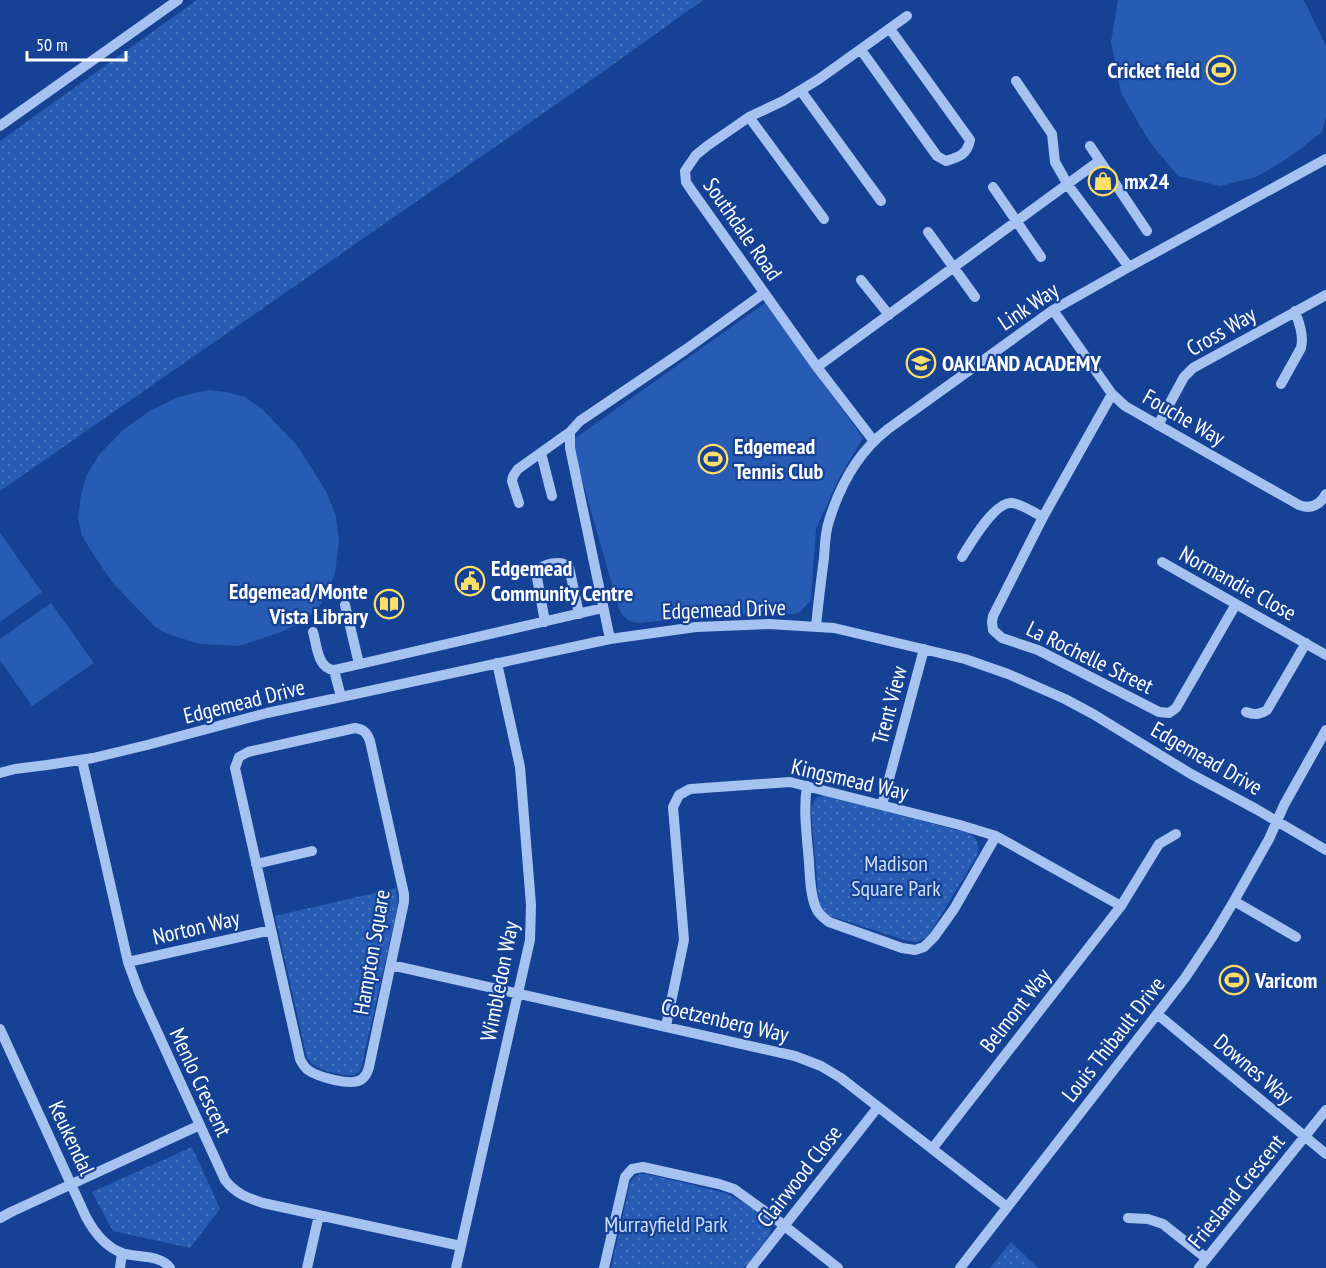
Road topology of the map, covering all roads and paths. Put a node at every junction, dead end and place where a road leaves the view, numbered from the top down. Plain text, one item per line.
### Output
1 (178, 0) edge
2 (907, 16) dead end
3 (890, 29) junction
4 (861, 50) junction
5 (1016, 81) dead end
6 (801, 90) junction
7 (749, 117) junction
8 (0, 126) edge
9 (1090, 146) dead end
10 (1326, 159) edge
11 (1100, 161) junction
12 (1068, 185) junction
13 (993, 187) dead end
14 (880, 201) dead end
15 (824, 219) dead end
16 (1017, 222) junction
17 (1147, 231) dead end
18 (928, 232) dead end
19 (1041, 257) dead end
20 (954, 267) junction
21 (1129, 267) junction
22 (861, 280) dead end
23 (764, 292) junction
24 (1326, 295) edge
25 (975, 297) dead end
26 (1053, 310) junction
27 (1295, 311) junction
28 (889, 315) junction
29 (818, 367) junction
30 (1281, 384) dead end
31 (1113, 394) junction
32 (1158, 425) junction
33 (570, 432) junction
34 (873, 440) junction
35 (541, 453) junction
36 (1326, 494) edge
37 (552, 496) dead end
38 (519, 503) dead end
39 (1042, 517) junction
40 (962, 557) dead end
41 (1162, 562) dead end
42 (1236, 604) junction
43 (345, 605) dead end
44 (603, 608) junction
45 (579, 614) junction
46 (545, 622) junction
47 (816, 627) junction
48 (313, 632) dead end
49 (610, 639) junction
50 (1306, 643) junction
51 (924, 650) junction
52 (1326, 655) edge
53 (497, 663) junction
54 (359, 664) junction
55 (334, 670) junction
56 (341, 697) junction
57 (1246, 712) dead end
58 (1326, 730) edge
59 (82, 760) junction
60 (0, 766) edge
61 (15, 769) junction
62 (0, 773) edge
63 (807, 786) junction
64 (882, 805) junction
65 (1276, 820) junction
66 (1176, 834) dead end
67 (996, 836) junction
68 (312, 850) dead end
69 (1326, 850) edge
70 (256, 864) junction
71 (1234, 901) junction
72 (1122, 906) junction
73 (271, 930) junction
74 (1296, 937) dead end
75 (128, 962) junction
76 (391, 965) junction
77 (519, 994) junction
78 (1157, 1014) junction
79 (666, 1026) junction
80 (0, 1029) edge
81 (878, 1107) junction
82 (1326, 1110) edge
83 (200, 1125) junction
84 (1305, 1136) junction
85 (932, 1149) junction
86 (1326, 1154) edge
87 (71, 1184) junction
88 (1008, 1206) junction
89 (319, 1215) junction
90 (0, 1218) edge
91 (1128, 1218) dead end
92 (785, 1226) junction
93 (461, 1246) junction
94 (122, 1253) junction
95 (1206, 1258) junction
96 (120, 1268) edge
97 (170, 1268) edge
98 (307, 1268) edge
99 (456, 1268) edge
100 (604, 1268) edge
101 (751, 1268) edge
102 (838, 1268) edge
103 (960, 1268) edge
104 (1199, 1268) edge

1 - 8 street
2 - 3 street, Southdale Road
3 - 4 street, Southdale Road
3 - 4 street
4 - 6 street, Southdale Road
5 - 12 street
6 - 7 street, Southdale Road
6 - 14 street
7 - 15 street
7 - 23 street, Southdale Road
9 - 11 street
10 - 21 street, Link Way
11 - 12 street
11 - 17 street
12 - 16 street
12 - 21 street
13 - 16 street
16 - 19 street
16 - 20 street
18 - 20 street
20 - 25 street
20 - 28 street
21 - 26 street, Link Way
22 - 28 street
23 - 29 street, Southdale Road
23 - 33 street
24 - 27 street, Cross Way
26 - 31 street, Fouche Way
26 - 34 street, Link Way
27 - 30 street
27 - 32 street, Cross Way
28 - 29 street
29 - 34 street, Southdale Road
31 - 32 street, Fouche Way
31 - 39 street, La Rochelle Street
32 - 36 street, Fouche Way
33 - 35 street
33 - 44 street
34 - 47 street, Link Way
35 - 37 street
35 - 38 street
39 - 40 street
39 - 42 street, La Rochelle Street
41 - 42 street, Normandie Close
42 - 50 street, Normandie Close
43 - 54 street
44 - 45 street
44 - 49 street
45 - 46 street
45 - 46 street
46 - 54 street
47 - 49 street, Edgemead Drive
47 - 51 street, Edgemead Drive
48 - 55 street
49 - 53 street, Edgemead Drive
50 - 52 street, Normandie Close
50 - 57 street
51 - 64 street, Trent View
51 - 65 street, Edgemead Drive
53 - 56 street, Edgemead Drive
53 - 77 street, Wimbledon Way
54 - 55 street
55 - 56 street
56 - 59 street, Edgemead Drive
58 - 65 street, Louis Thibault Drive
59 - 61 street, Edgemead Drive
59 - 75 street, Menlo Crescent
60 - 61 street, Edgemead Drive
61 - 62 street, Edgemead Drive
63 - 64 street, Kingsmead Way
63 - 67 street
63 - 79 street, Kingsmead Way
64 - 67 street, Kingsmead Way
65 - 69 street, Edgemead Drive
65 - 71 street, Louis Thibault Drive
66 - 72 street, Belmont Way
67 - 72 street, Kingsmead Way
68 - 70 street
70 - 73 street, Hampton Square
70 - 76 street, Hampton Square
71 - 74 street
71 - 78 street, Louis Thibault Drive
72 - 85 street, Belmont Way
73 - 75 street, Norton Way
73 - 76 street, Hampton Square
75 - 83 street, Menlo Crescent
76 - 77 street, Coetzenberg Way
77 - 79 street, Coetzenberg Way
77 - 93 street, Wimbledon Way
78 - 84 street, Downes Way
78 - 88 street, Louis Thibault Drive
79 - 81 street, Coetzenberg Way
80 - 87 street, Keukendal
81 - 85 street, Coetzenberg Way
81 - 92 street, Clairwood Close
82 - 84 street, Friesland Crescent
83 - 87 street
83 - 89 street, Menlo Crescent
84 - 86 street, Downes Way
84 - 95 street, Friesland Crescent
85 - 88 street, Coetzenberg Way
87 - 90 street
87 - 94 street, Keukendal
88 - 103 street, Louis Thibault Drive
89 - 93 street, Menlo Crescent
89 - 98 street
91 - 95 street
92 - 100 street
92 - 101 street, Clairwood Close
92 - 102 street
93 - 99 street, Wimbledon Way
94 - 96 street
94 - 97 street, Keukendal
95 - 104 street, Friesland Crescent

